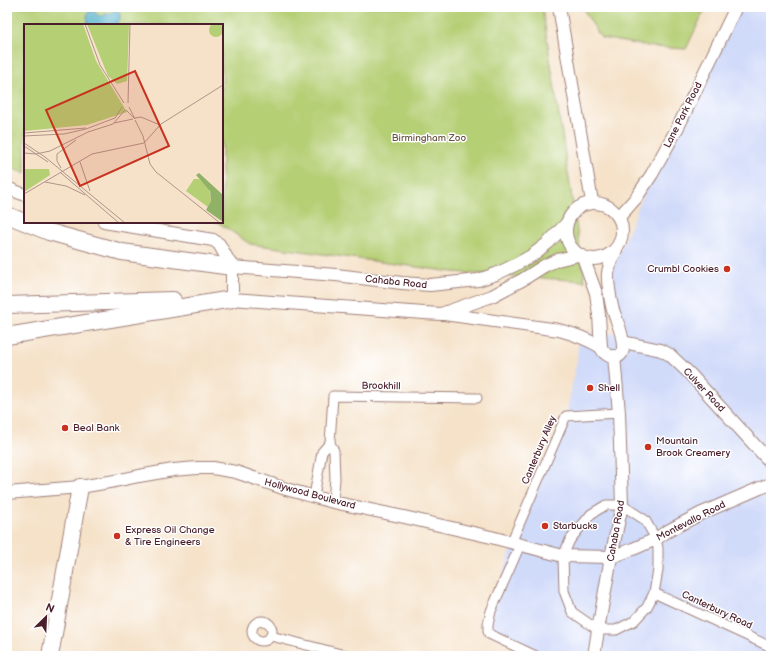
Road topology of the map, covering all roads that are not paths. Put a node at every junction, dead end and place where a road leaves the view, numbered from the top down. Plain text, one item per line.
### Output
1 (559, 7) edge
2 (736, 7) edge
3 (7, 188) edge
4 (24, 195) edge
5 (592, 202) junction
6 (7, 215) edge
7 (619, 217) junction
8 (24, 222) edge
9 (27, 223) edge
10 (110, 223) edge
11 (566, 224) junction
12 (616, 250) junction
13 (580, 256) junction
14 (232, 267) junction
15 (232, 299) junction
16 (7, 305) edge
17 (441, 314) junction
18 (7, 336) edge
19 (623, 342) junction
20 (601, 347) junction
21 (614, 356) junction
22 (477, 398) dead end
23 (619, 413) junction
24 (330, 443) junction
25 (771, 463) edge
26 (771, 484) edge
27 (80, 487) junction
28 (7, 493) edge
29 (314, 496) junction
30 (334, 502) junction
31 (622, 505) junction
32 (656, 539) junction
33 (515, 544) junction
34 (563, 556) junction
35 (611, 557) junction
36 (654, 593) junction
37 (598, 630) junction
38 (271, 636) dead end
39 (771, 647) edge
40 (50, 656) edge
41 (348, 656) edge
42 (536, 656) edge
43 (594, 656) edge

1 - 5 street
2 - 7 street, Lane Park Road
3 - 4 street
5 - 7 street
5 - 11 street, Cahaba Road
6 - 8 highway
7 - 12 street
9 - 14 highway
10 - 14 street
11 - 13 street
11 - 14 street, Cahaba Road
12 - 13 street
12 - 19 street
13 - 17 street
13 - 20 street
14 - 15 street
15 - 16 highway
15 - 17 street
15 - 18 highway
17 - 20 street
19 - 21 street
19 - 25 street, Culver Road
20 - 21 street
21 - 23 street, Cahaba Road
22 - 24 street, Brookhill
23 - 31 street, Cahaba Road
23 - 33 street, Canterbury Alley
24 - 29 street, Brookhill
24 - 30 street, Brookhill
26 - 32 street, Montevallo Road
27 - 28 street, Hollywood Boulevard
27 - 29 street, Hollywood Boulevard
27 - 40 highway
29 - 30 street, Hollywood Boulevard
30 - 33 street, Hollywood Boulevard
31 - 32 street
31 - 34 street
31 - 35 street, Cahaba Road
32 - 35 street, Montevallo Road
32 - 36 street
33 - 34 street, Hollywood Boulevard
33 - 42 street, Canterbury Alley
34 - 35 street, Hollywood Boulevard
34 - 37 street
35 - 37 street, Cahaba Road
36 - 37 street
36 - 39 street, Canterbury Road
37 - 43 street, Cahaba Road
38 - 41 street

